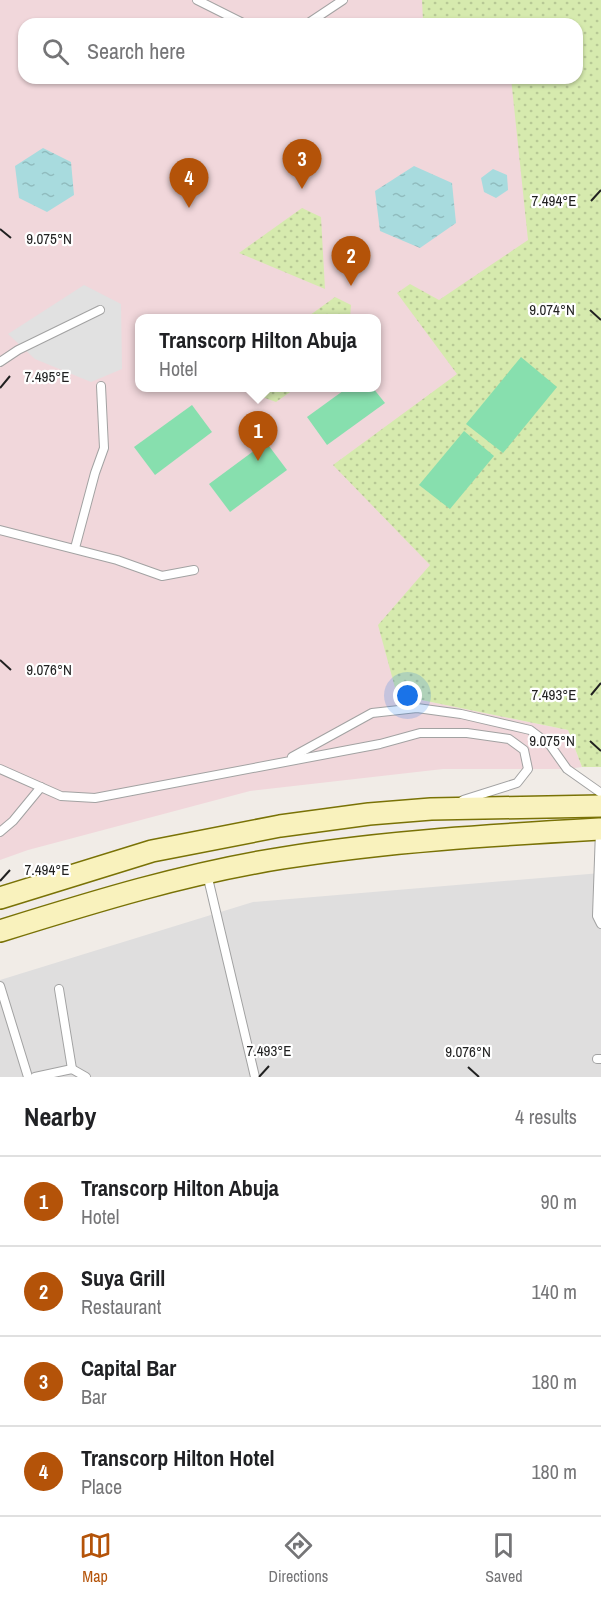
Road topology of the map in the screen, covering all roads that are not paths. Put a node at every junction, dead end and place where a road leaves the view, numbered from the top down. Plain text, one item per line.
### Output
1 (197, 0) edge
2 (343, 0) edge
3 (233, 18) edge
4 (316, 18) edge
5 (100, 310) dead end
6 (0, 362) edge
7 (101, 386) dead end
8 (0, 530) edge
9 (75, 548) junction
10 (194, 570) dead end
11 (285, 761) junction
12 (0, 770) edge
13 (41, 788) junction
14 (601, 793) edge
15 (601, 806) edge
16 (432, 809) junction
17 (601, 829) edge
18 (0, 832) edge
19 (207, 873) junction
20 (0, 898) edge
21 (601, 924) edge
22 (0, 931) edge
23 (0, 986) edge
24 (58, 989) dead end
25 (72, 1069) junction
26 (27, 1077) edge
27 (35, 1077) edge
28 (86, 1077) edge
29 (255, 1077) edge

1 - 3 lane
2 - 4 lane
5 - 6 lane
7 - 9 lane
8 - 9 lane
9 - 10 lane
11 - 13 lane
11 - 14 lane
11 - 16 lane
12 - 13 lane
13 - 18 lane
15 - 16 main road
16 - 20 main road
17 - 19 main road
17 - 21 lane
19 - 22 main road
19 - 29 lane
23 - 26 lane
24 - 25 lane
25 - 27 lane
25 - 28 lane

